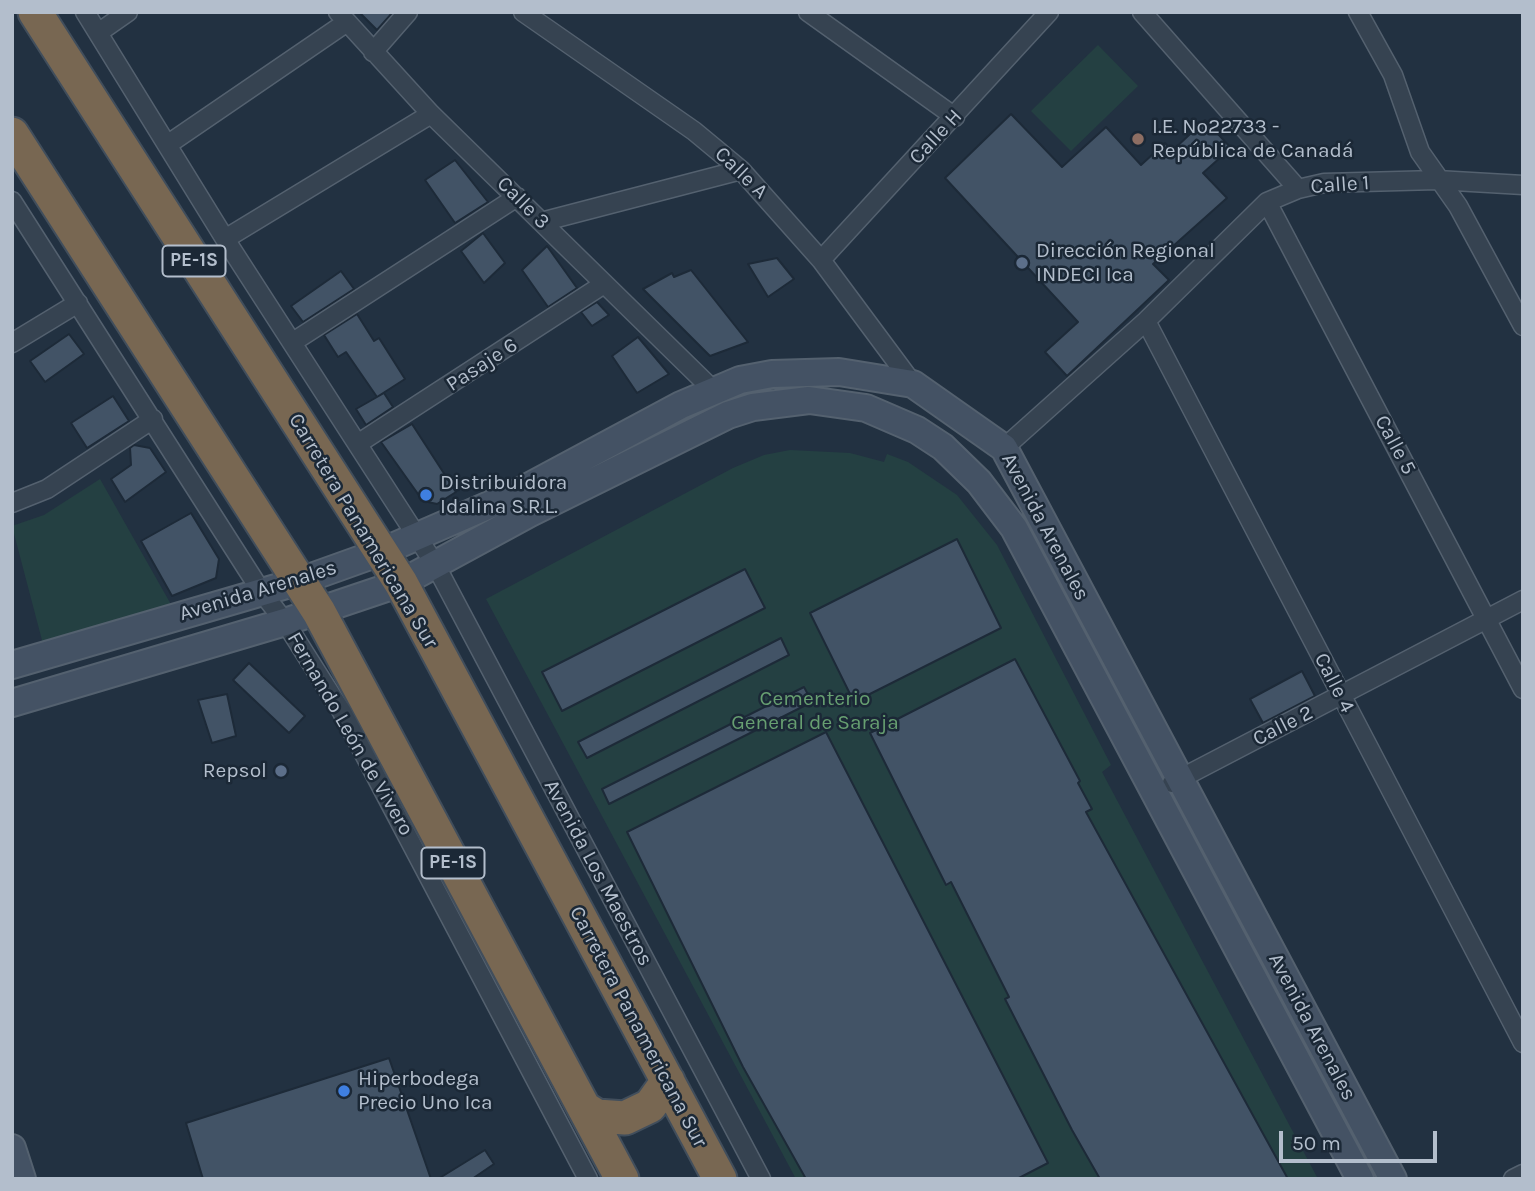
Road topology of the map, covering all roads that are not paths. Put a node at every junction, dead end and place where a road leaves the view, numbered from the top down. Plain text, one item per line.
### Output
1 (35, 12) edge
2 (85, 12) edge
3 (128, 12) edge
4 (408, 12) edge
5 (523, 12) edge
6 (808, 12) edge
7 (1049, 12) edge
8 (1142, 12) edge
9 (1358, 12) edge
10 (343, 17) edge
11 (98, 33) junction
12 (373, 52) junction
13 (431, 114) junction
14 (956, 117) junction
15 (12, 134) edge
16 (167, 145) junction
17 (741, 170) junction
18 (1437, 180) junction
19 (1523, 185) edge
20 (1298, 188) junction
21 (517, 197) junction
22 (12, 201) edge
23 (1267, 202) junction
24 (541, 222) junction
25 (225, 239) junction
26 (821, 260) junction
27 (604, 285) junction
28 (78, 303) junction
29 (1146, 321) junction
30 (1523, 327) edge
31 (293, 342) junction
32 (12, 343) edge
33 (913, 384) junction
34 (712, 389) junction
35 (153, 419) junction
36 (359, 443) junction
37 (1004, 448) junction
38 (12, 503) edge
39 (418, 537) junction
40 (381, 552) junction
41 (436, 566) junction
42 (300, 581) junction
43 (401, 583) junction
44 (261, 591) junction
45 (1523, 600) edge
46 (319, 612) junction
47 (1487, 620) junction
48 (285, 622) junction
49 (12, 666) edge
50 (1523, 689) edge
51 (1341, 696) junction
52 (12, 703) edge
53 (1179, 779) junction
54 (1154, 792) junction
55 (1523, 1043) edge
56 (668, 1081) junction
57 (584, 1108) junction
58 (12, 1148) edge
59 (1523, 1174) edge
60 (22, 1179) edge
61 (588, 1179) edge
62 (622, 1179) edge
63 (720, 1179) edge
64 (761, 1179) edge
65 (1360, 1179) edge
66 (1393, 1179) edge
67 (1513, 1179) edge

1 - 40 highway, Carretera Panamericana Sur / PE-1S
2 - 11 street, Carretera Panamericana Sur
3 - 11 street
4 - 12 street
5 - 17 street, Calle A
6 - 14 street
7 - 14 street, Calle H
8 - 20 street
9 - 18 street
10 - 12 street, Calle 3
10 - 16 street
11 - 16 street, Carretera Panamericana Sur
12 - 13 street, Calle 3
13 - 21 street, Calle 3
13 - 25 street
14 - 26 street, Calle H
15 - 42 highway, PE-1S
16 - 25 street, Carretera Panamericana Sur
17 - 24 street
17 - 26 street, Calle A
18 - 19 street, Calle 1
18 - 20 street, Calle 1
18 - 30 street
20 - 23 street, Calle 1
21 - 24 street, Calle 3
21 - 31 street
22 - 28 street, Fernando León de Vivero
23 - 29 street, Calle 1
23 - 47 street, Calle 5
24 - 27 street, Calle 3
25 - 31 street, Carretera Panamericana Sur
26 - 33 street, Calle A
27 - 34 street, Calle 3
27 - 36 street, Pasaje 6
28 - 32 street
28 - 35 street, Fernando León de Vivero
29 - 37 street, Calle 1
29 - 51 street, Calle 4
31 - 36 street, Carretera Panamericana Sur
33 - 34 street, Avenida Arenales
33 - 37 street, Avenida Arenales
34 - 39 street, Avenida Arenales
35 - 38 street
35 - 44 street, Fernando León de Vivero
36 - 39 street, Carretera Panamericana Sur
37 - 53 street, Avenida Arenales
39 - 40 street, Avenida Arenales
39 - 41 street, Carretera Panamericana Sur
40 - 42 street, Avenida Arenales
40 - 43 highway, Carretera Panamericana Sur / PE-1S
41 - 43 street, Avenida Arenales
41 - 54 street, Avenida Arenales
41 - 64 street, Avenida Los Maestros
42 - 44 street, Avenida Arenales
42 - 46 highway, PE-1S
43 - 46 street, Avenida Arenales
43 - 56 highway, Carretera Panamericana Sur / PE-1S
44 - 48 street, Fernando León de Vivero
44 - 49 street, Avenida Arenales
45 - 47 street, Calle 2
46 - 48 street, Avenida Arenales
46 - 57 highway, PE-1S
47 - 50 street, Calle 5
47 - 51 street, Calle 2
48 - 52 street, Avenida Arenales
48 - 61 street, Fernando León de Vivero
51 - 53 street, Calle 2
51 - 55 street, Calle 4
53 - 54 street, Calle 2
53 - 66 street, Avenida Arenales
54 - 65 street, Avenida Arenales
56 - 57 highway
56 - 63 highway, Carretera Panamericana Sur / PE-1S
57 - 62 highway, PE-1S
58 - 60 street
59 - 67 street

